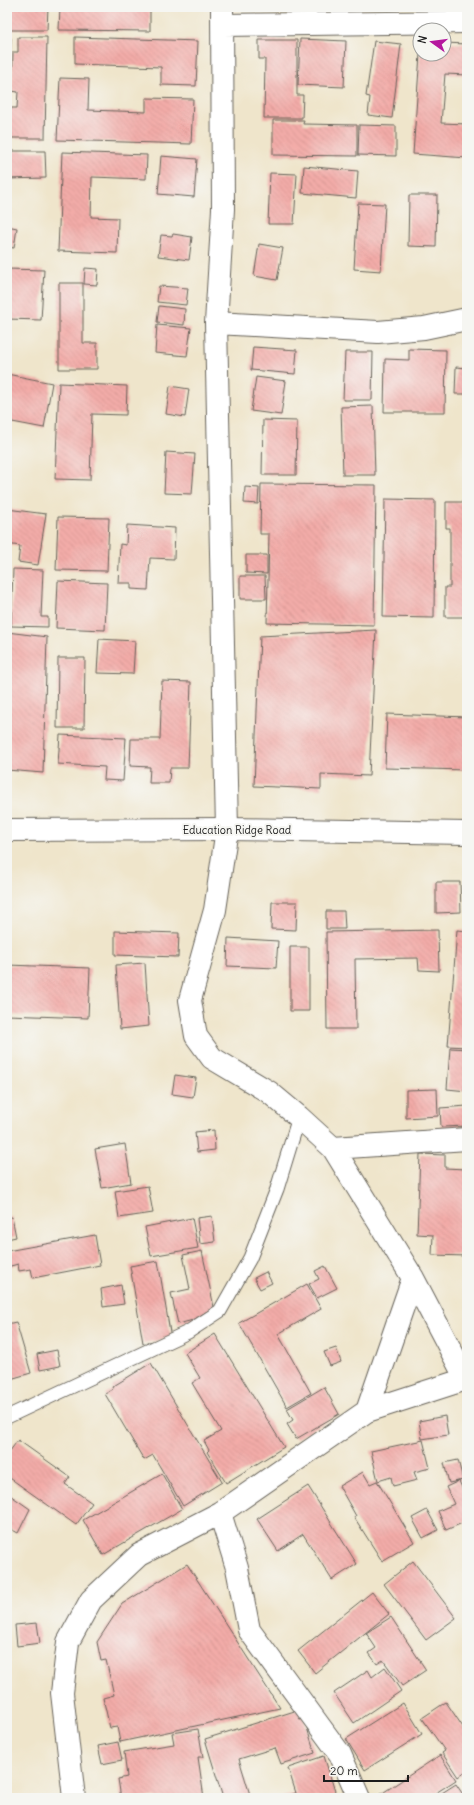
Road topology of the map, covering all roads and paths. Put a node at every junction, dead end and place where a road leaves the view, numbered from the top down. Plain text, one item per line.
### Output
1 (223, 16) edge
2 (467, 22) edge
3 (467, 319) edge
4 (216, 323) junction
5 (227, 829) junction
6 (7, 830) edge
7 (467, 833) edge
8 (299, 1117) junction
9 (467, 1139) edge
10 (333, 1148) junction
11 (413, 1278) junction
12 (467, 1380) edge
13 (367, 1411) junction
14 (7, 1417) edge
15 (220, 1513) junction
16 (74, 1798) edge
17 (359, 1798) edge

1 - 2 street
1 - 4 street
3 - 4 street
4 - 5 street
5 - 6 street, Education Ridge Road
5 - 7 street, Education Ridge Road
5 - 8 street
8 - 10 street
8 - 14 lane
9 - 10 street
10 - 11 street
11 - 12 street
11 - 13 street
12 - 13 street
13 - 15 street
15 - 16 street
15 - 17 street

